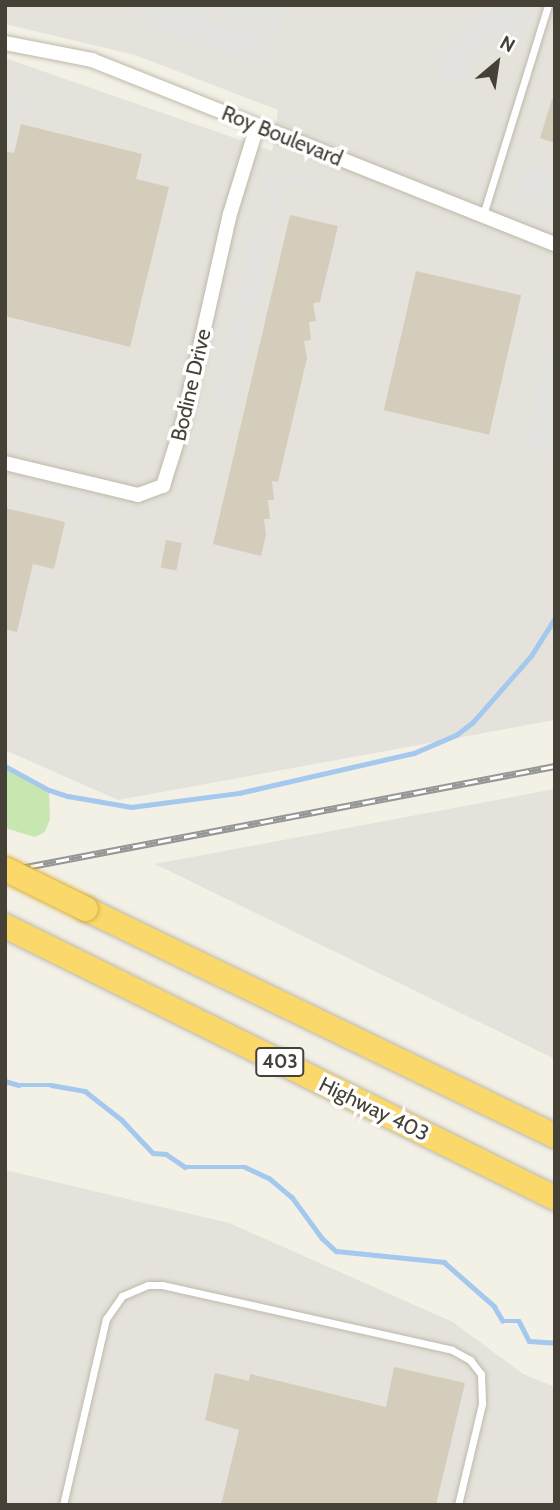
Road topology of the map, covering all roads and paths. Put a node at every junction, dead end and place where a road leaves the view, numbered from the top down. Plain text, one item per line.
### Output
1 (548, 5) edge
2 (5, 43) edge
3 (257, 126) junction
4 (483, 215) junction
5 (555, 244) edge
6 (5, 463) edge
7 (5, 869) edge
8 (5, 926) edge
9 (555, 1136) edge
10 (555, 1198) edge
11 (63, 1505) edge
12 (458, 1505) edge

1 - 4 lane
2 - 3 street, Roy Boulevard
3 - 4 street, Roy Boulevard
3 - 6 street, Bodine Drive
4 - 5 street, Roy Boulevard
7 - 9 highway, 403, bridge
8 - 10 highway, Highway 403 / 403
11 - 12 lane

